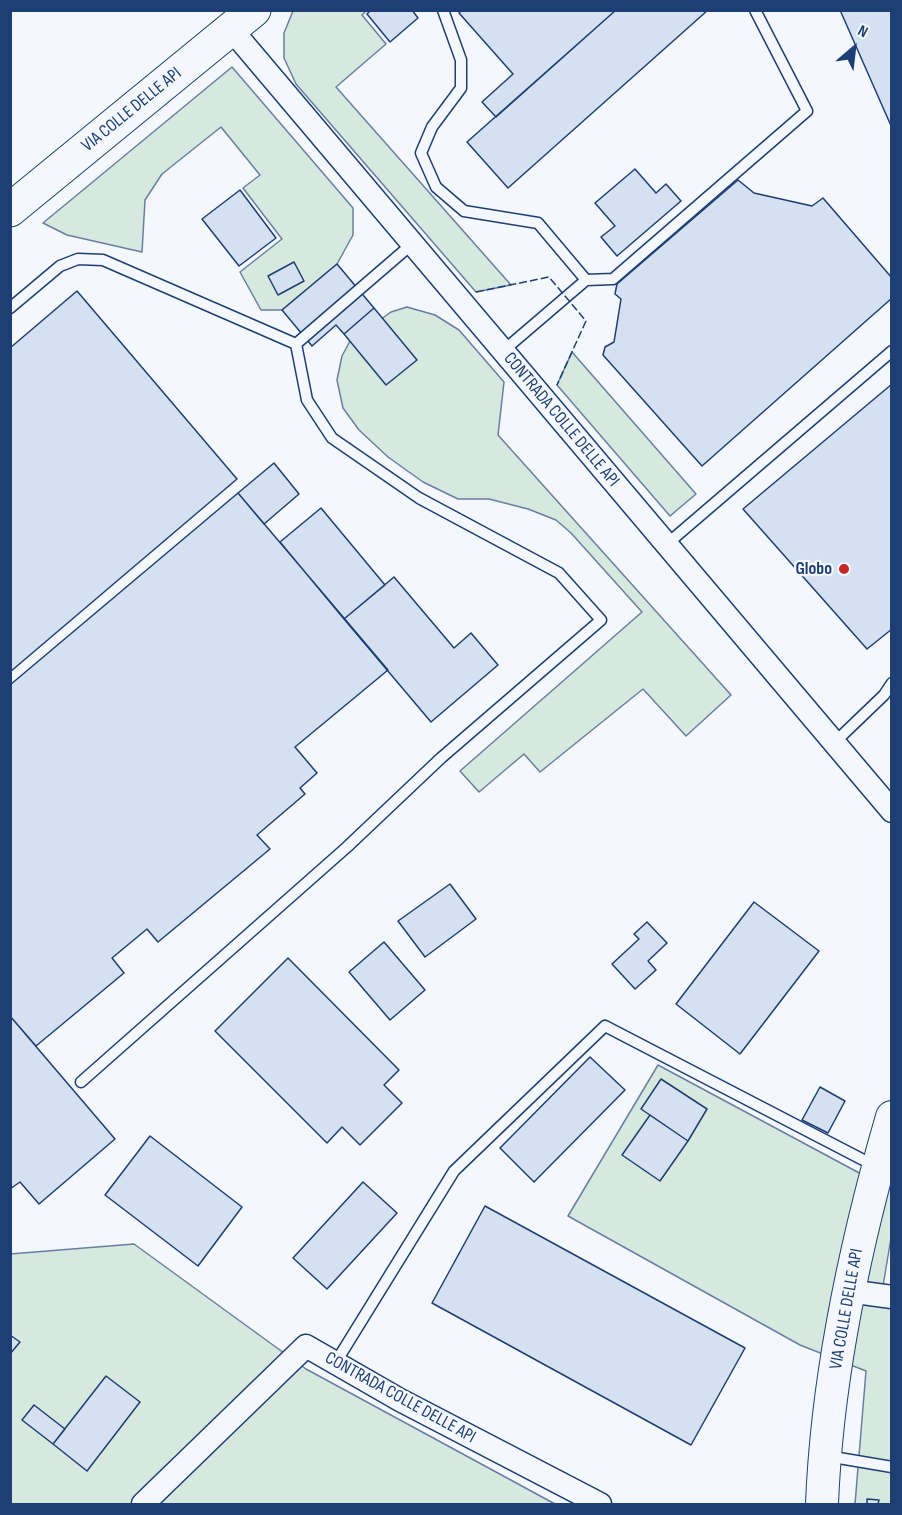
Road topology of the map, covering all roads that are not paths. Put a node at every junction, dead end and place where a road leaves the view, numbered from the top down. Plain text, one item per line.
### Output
1 (442, 10) edge
2 (755, 10) edge
3 (243, 20) edge
4 (10, 210) edge
5 (412, 244) junction
6 (586, 280) junction
7 (10, 308) edge
8 (296, 344) junction
9 (503, 351) junction
10 (891, 351) edge
11 (667, 544) junction
12 (891, 683) edge
13 (834, 743) junction
14 (891, 811) edge
15 (81, 1082) dead end
16 (891, 1117) edge
17 (877, 1167) junction
18 (848, 1291) junction
19 (891, 1297) edge
20 (336, 1362) junction
21 (824, 1456) junction
22 (891, 1467) edge
23 (143, 1504) edge
24 (600, 1504) edge
25 (822, 1504) edge

1 - 6 lane
2 - 6 lane
3 - 4 main road, VIA COLLE DELLE API
3 - 5 street, CONTRADA COLLE DELLE API
5 - 8 lane
5 - 9 street, CONTRADA COLLE DELLE API
6 - 9 lane
7 - 8 lane
8 - 15 lane
9 - 11 street, CONTRADA COLLE DELLE API
10 - 11 lane
11 - 13 street, CONTRADA COLLE DELLE API
12 - 13 lane
13 - 14 street, CONTRADA COLLE DELLE API
16 - 17 main road, VIA COLLE DELLE API
17 - 18 main road, VIA COLLE DELLE API
17 - 20 lane
18 - 19 street
18 - 21 main road, VIA COLLE DELLE API
20 - 23 street, CONTRADA COLLE DELLE API
20 - 24 street, CONTRADA COLLE DELLE API
21 - 22 lane
21 - 25 main road, VIA COLLE DELLE API

